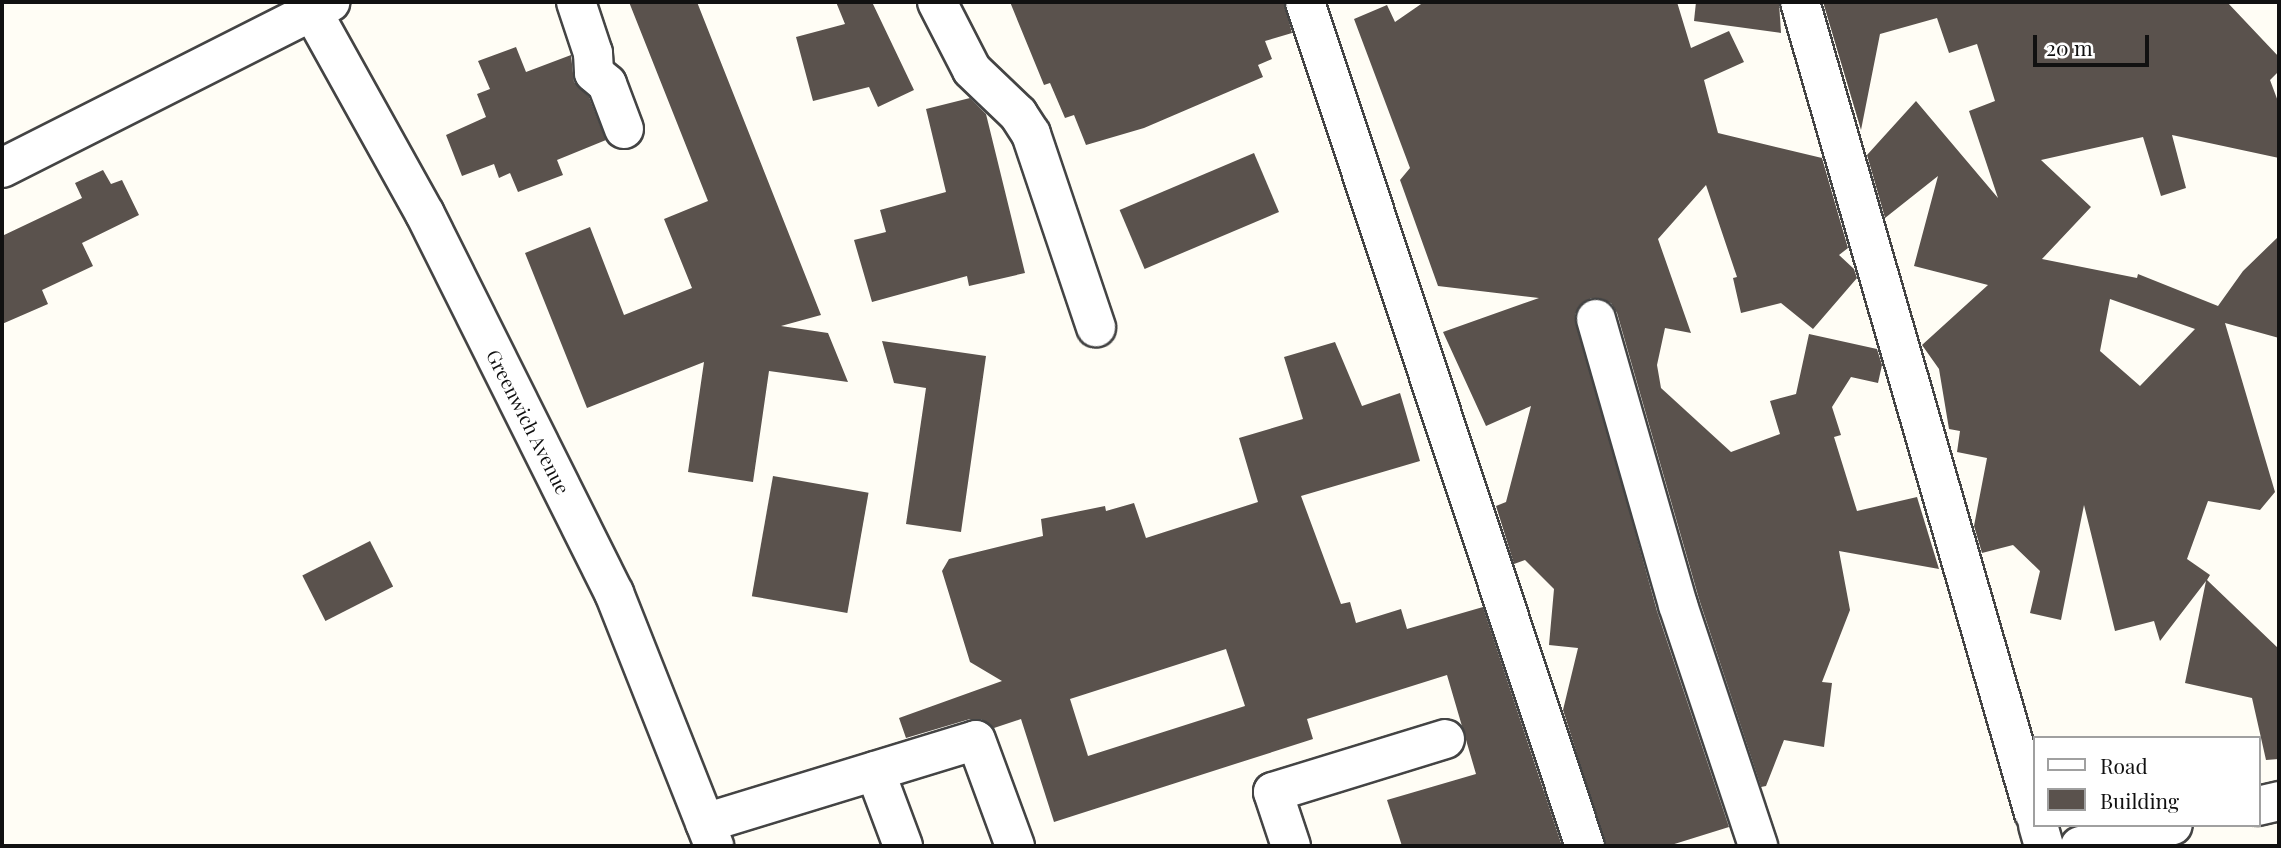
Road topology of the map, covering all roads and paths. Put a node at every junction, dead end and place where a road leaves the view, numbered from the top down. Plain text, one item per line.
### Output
1 (576, 2) edge
2 (937, 2) edge
3 (1305, 2) edge
4 (1800, 2) edge
5 (321, 7) edge
6 (624, 129) dead end
7 (2, 168) edge
8 (1596, 319) dead end
9 (1096, 327) dead end
10 (1445, 739) dead end
11 (874, 771) junction
12 (2279, 801) edge
13 (2032, 806) edge
14 (2260, 806) edge
15 (2039, 827) edge
16 (2164, 827) edge
17 (710, 835) edge
18 (903, 846) edge
19 (1015, 846) edge
20 (1291, 846) edge
21 (1585, 846) edge
22 (1758, 846) edge
23 (2044, 846) edge
24 (2080, 846) edge

1 - 6 street
2 - 9 street
3 - 21 street
4 - 13 street
5 - 7 street
5 - 17 street, Greenwich Avenue
8 - 22 street
10 - 20 street
11 - 17 street
11 - 18 street
11 - 19 street
12 - 14 street
15 - 23 street
16 - 24 street

